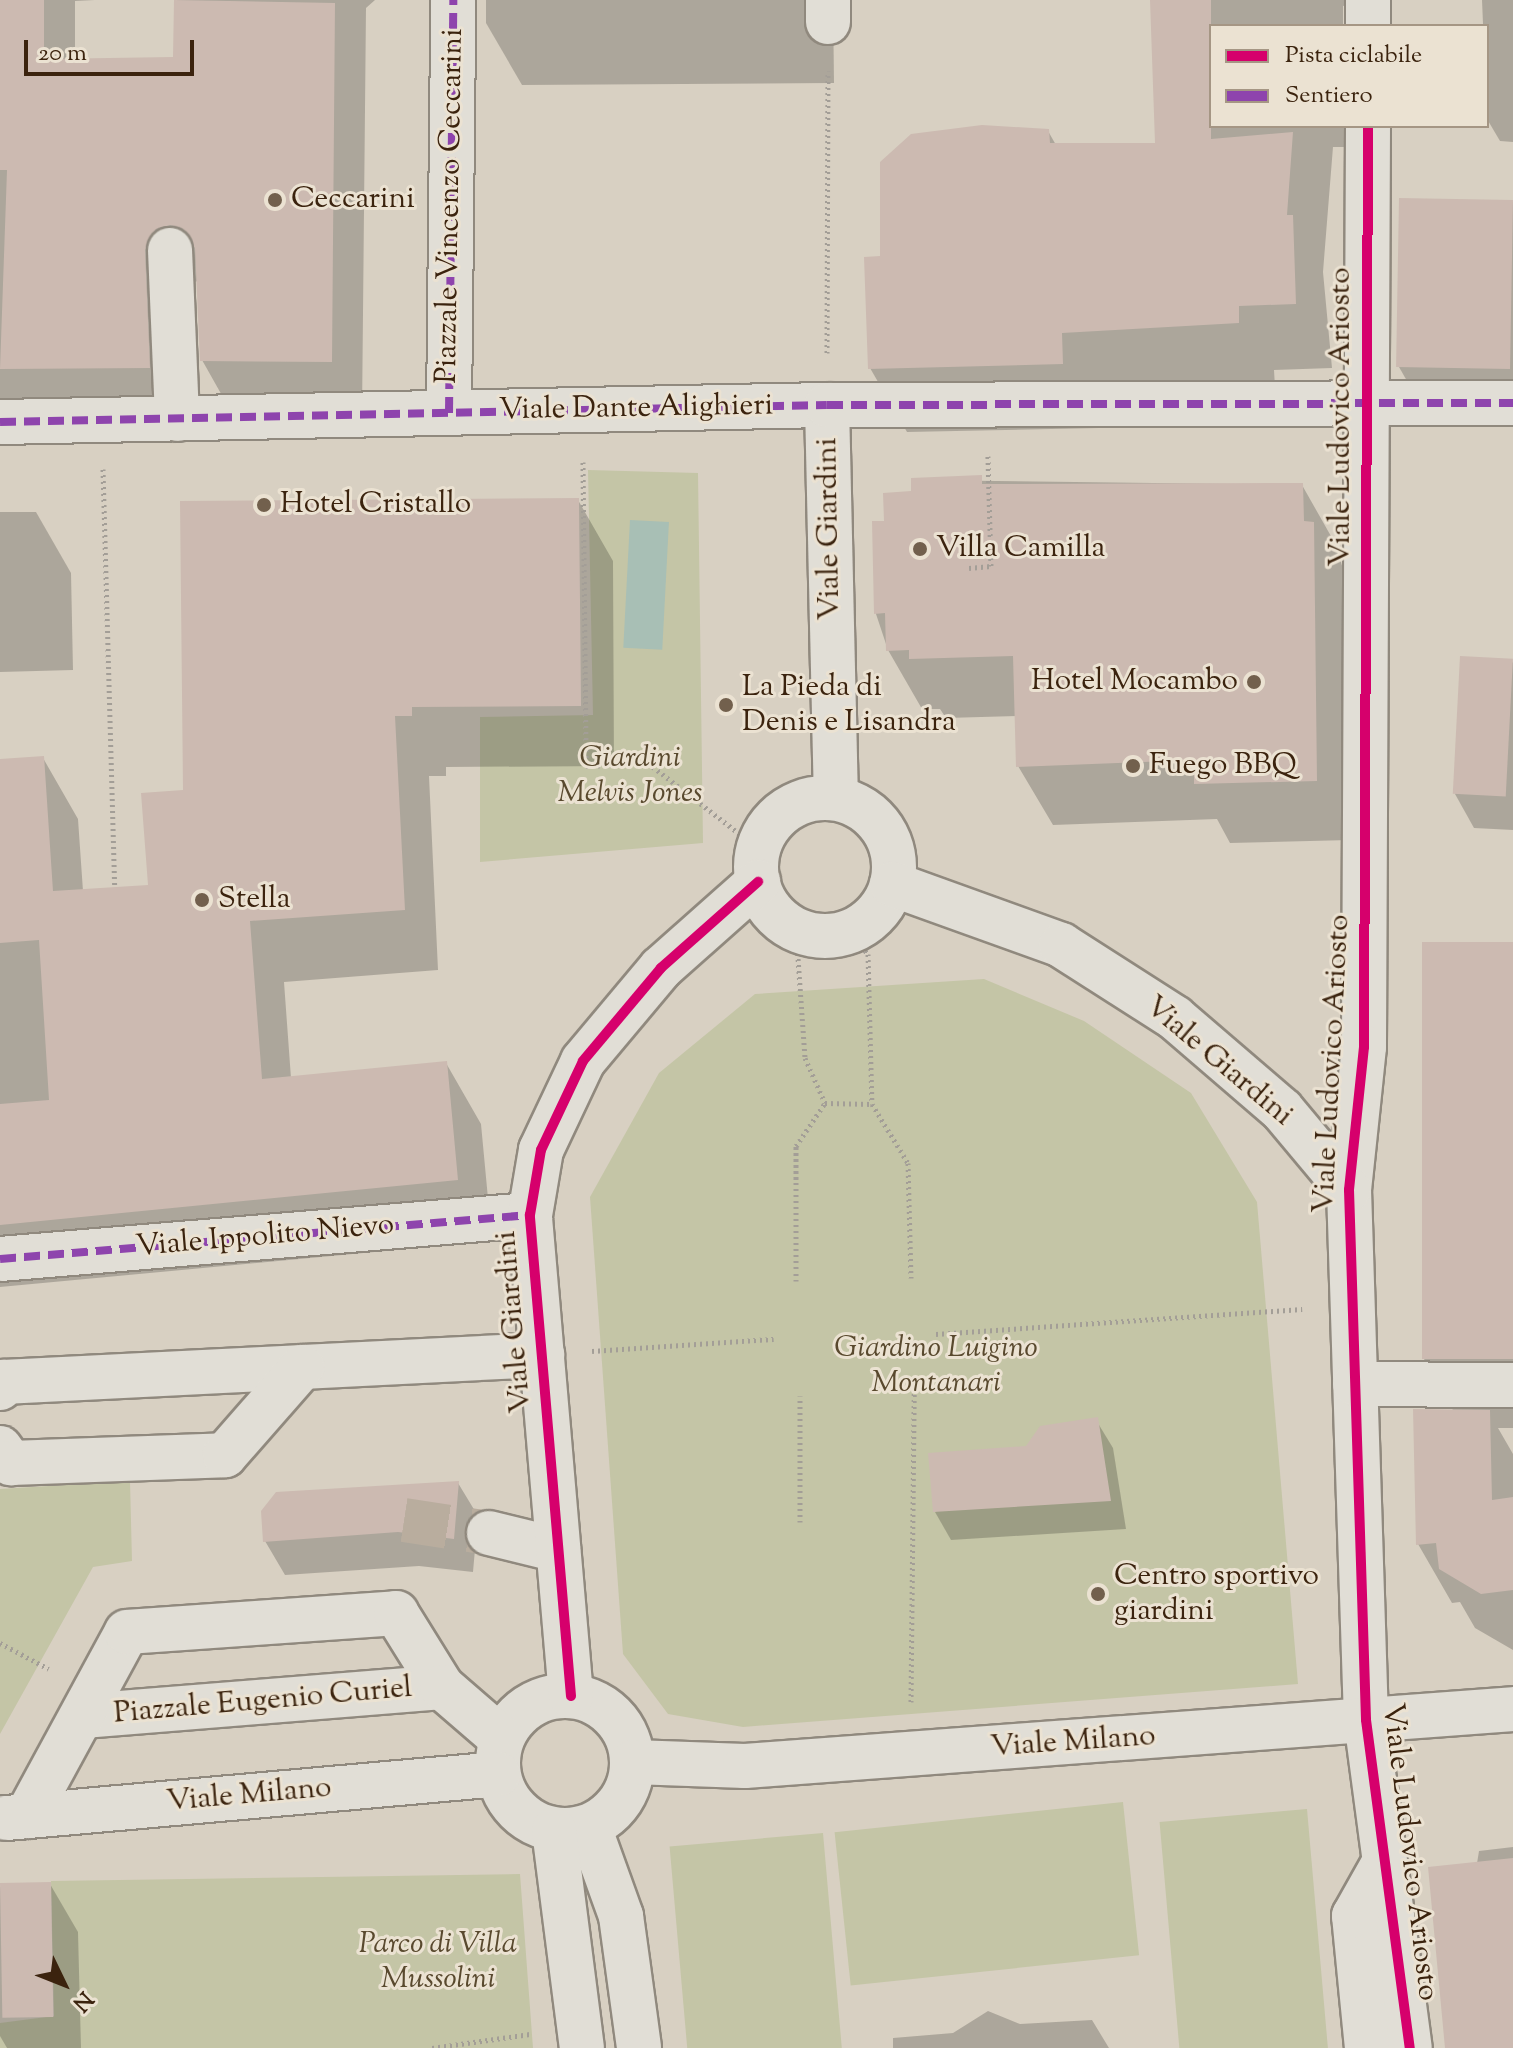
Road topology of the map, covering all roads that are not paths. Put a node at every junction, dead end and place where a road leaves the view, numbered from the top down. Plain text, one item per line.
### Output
1 (453, 0) edge
2 (1368, 0) edge
3 (1368, 24) edge
4 (1368, 128) edge
5 (170, 250) dead end
6 (1366, 403) junction
7 (1513, 403) edge
8 (827, 405) junction
9 (449, 413) junction
10 (177, 419) junction
11 (0, 422) edge
12 (836, 798) junction
13 (758, 865) junction
14 (892, 884) junction
15 (1349, 1190) junction
16 (530, 1215) junction
17 (0, 1259) edge
18 (542, 1355) junction
19 (302, 1367) junction
20 (1355, 1384) junction
21 (1513, 1385) edge
22 (0, 1388) edge
23 (0, 1448) edge
24 (489, 1533) tunnel mouth
25 (558, 1550) junction
26 (442, 1687) junction
27 (571, 1696) junction
28 (1513, 1709) edge
29 (83, 1716) junction
30 (1366, 1720) junction
31 (500, 1757) junction
32 (633, 1762) junction
33 (13, 1817) edge
34 (572, 1828) junction
35 (1385, 1861) junction
36 (581, 2039) edge
37 (639, 2048) edge
38 (1367, 2048) edge
39 (1410, 2048) edge

1 - 9 street, Piazzale Vincenzo Ceccarini
2 - 3 street
4 - 6 street, Viale Ludovico Ariosto
5 - 10 street
6 - 7 street, Viale Dante Alighieri
6 - 8 street, Viale Dante Alighieri
6 - 15 street, Viale Ludovico Ariosto
8 - 9 street, Viale Dante Alighieri
8 - 12 street, Viale Giardini
9 - 10 street, Viale Dante Alighieri
10 - 11 street, Viale Dante Alighieri
12 - 13 street
12 - 14 street
13 - 14 street
13 - 16 street, Viale Giardini
14 - 15 street, Viale Giardini
15 - 20 street, Viale Ludovico Ariosto
16 - 17 street, Viale Ippolito Nievo
16 - 18 street, Viale Giardini
18 - 19 street
18 - 25 street, Viale Giardini
19 - 22 street
19 - 23 street
20 - 21 street
20 - 30 street, Viale Ludovico Ariosto
24 - 25 street
25 - 27 street, Viale Giardini
26 - 29 street, Piazzale Eugenio Curiel
26 - 29 street, Piazzale Eugenio Curiel
26 - 31 street, Piazzale Eugenio Curiel
27 - 31 street
27 - 32 street
28 - 30 street, Viale Milano
29 - 33 street, Piazzale Eugenio Curiel
30 - 32 street, Viale Milano
30 - 35 street, Viale Ludovico Ariosto
31 - 33 street, Viale Milano
31 - 34 street
32 - 34 street
34 - 36 street
34 - 37 street
35 - 38 street
35 - 39 street, Viale Ludovico Ariosto

